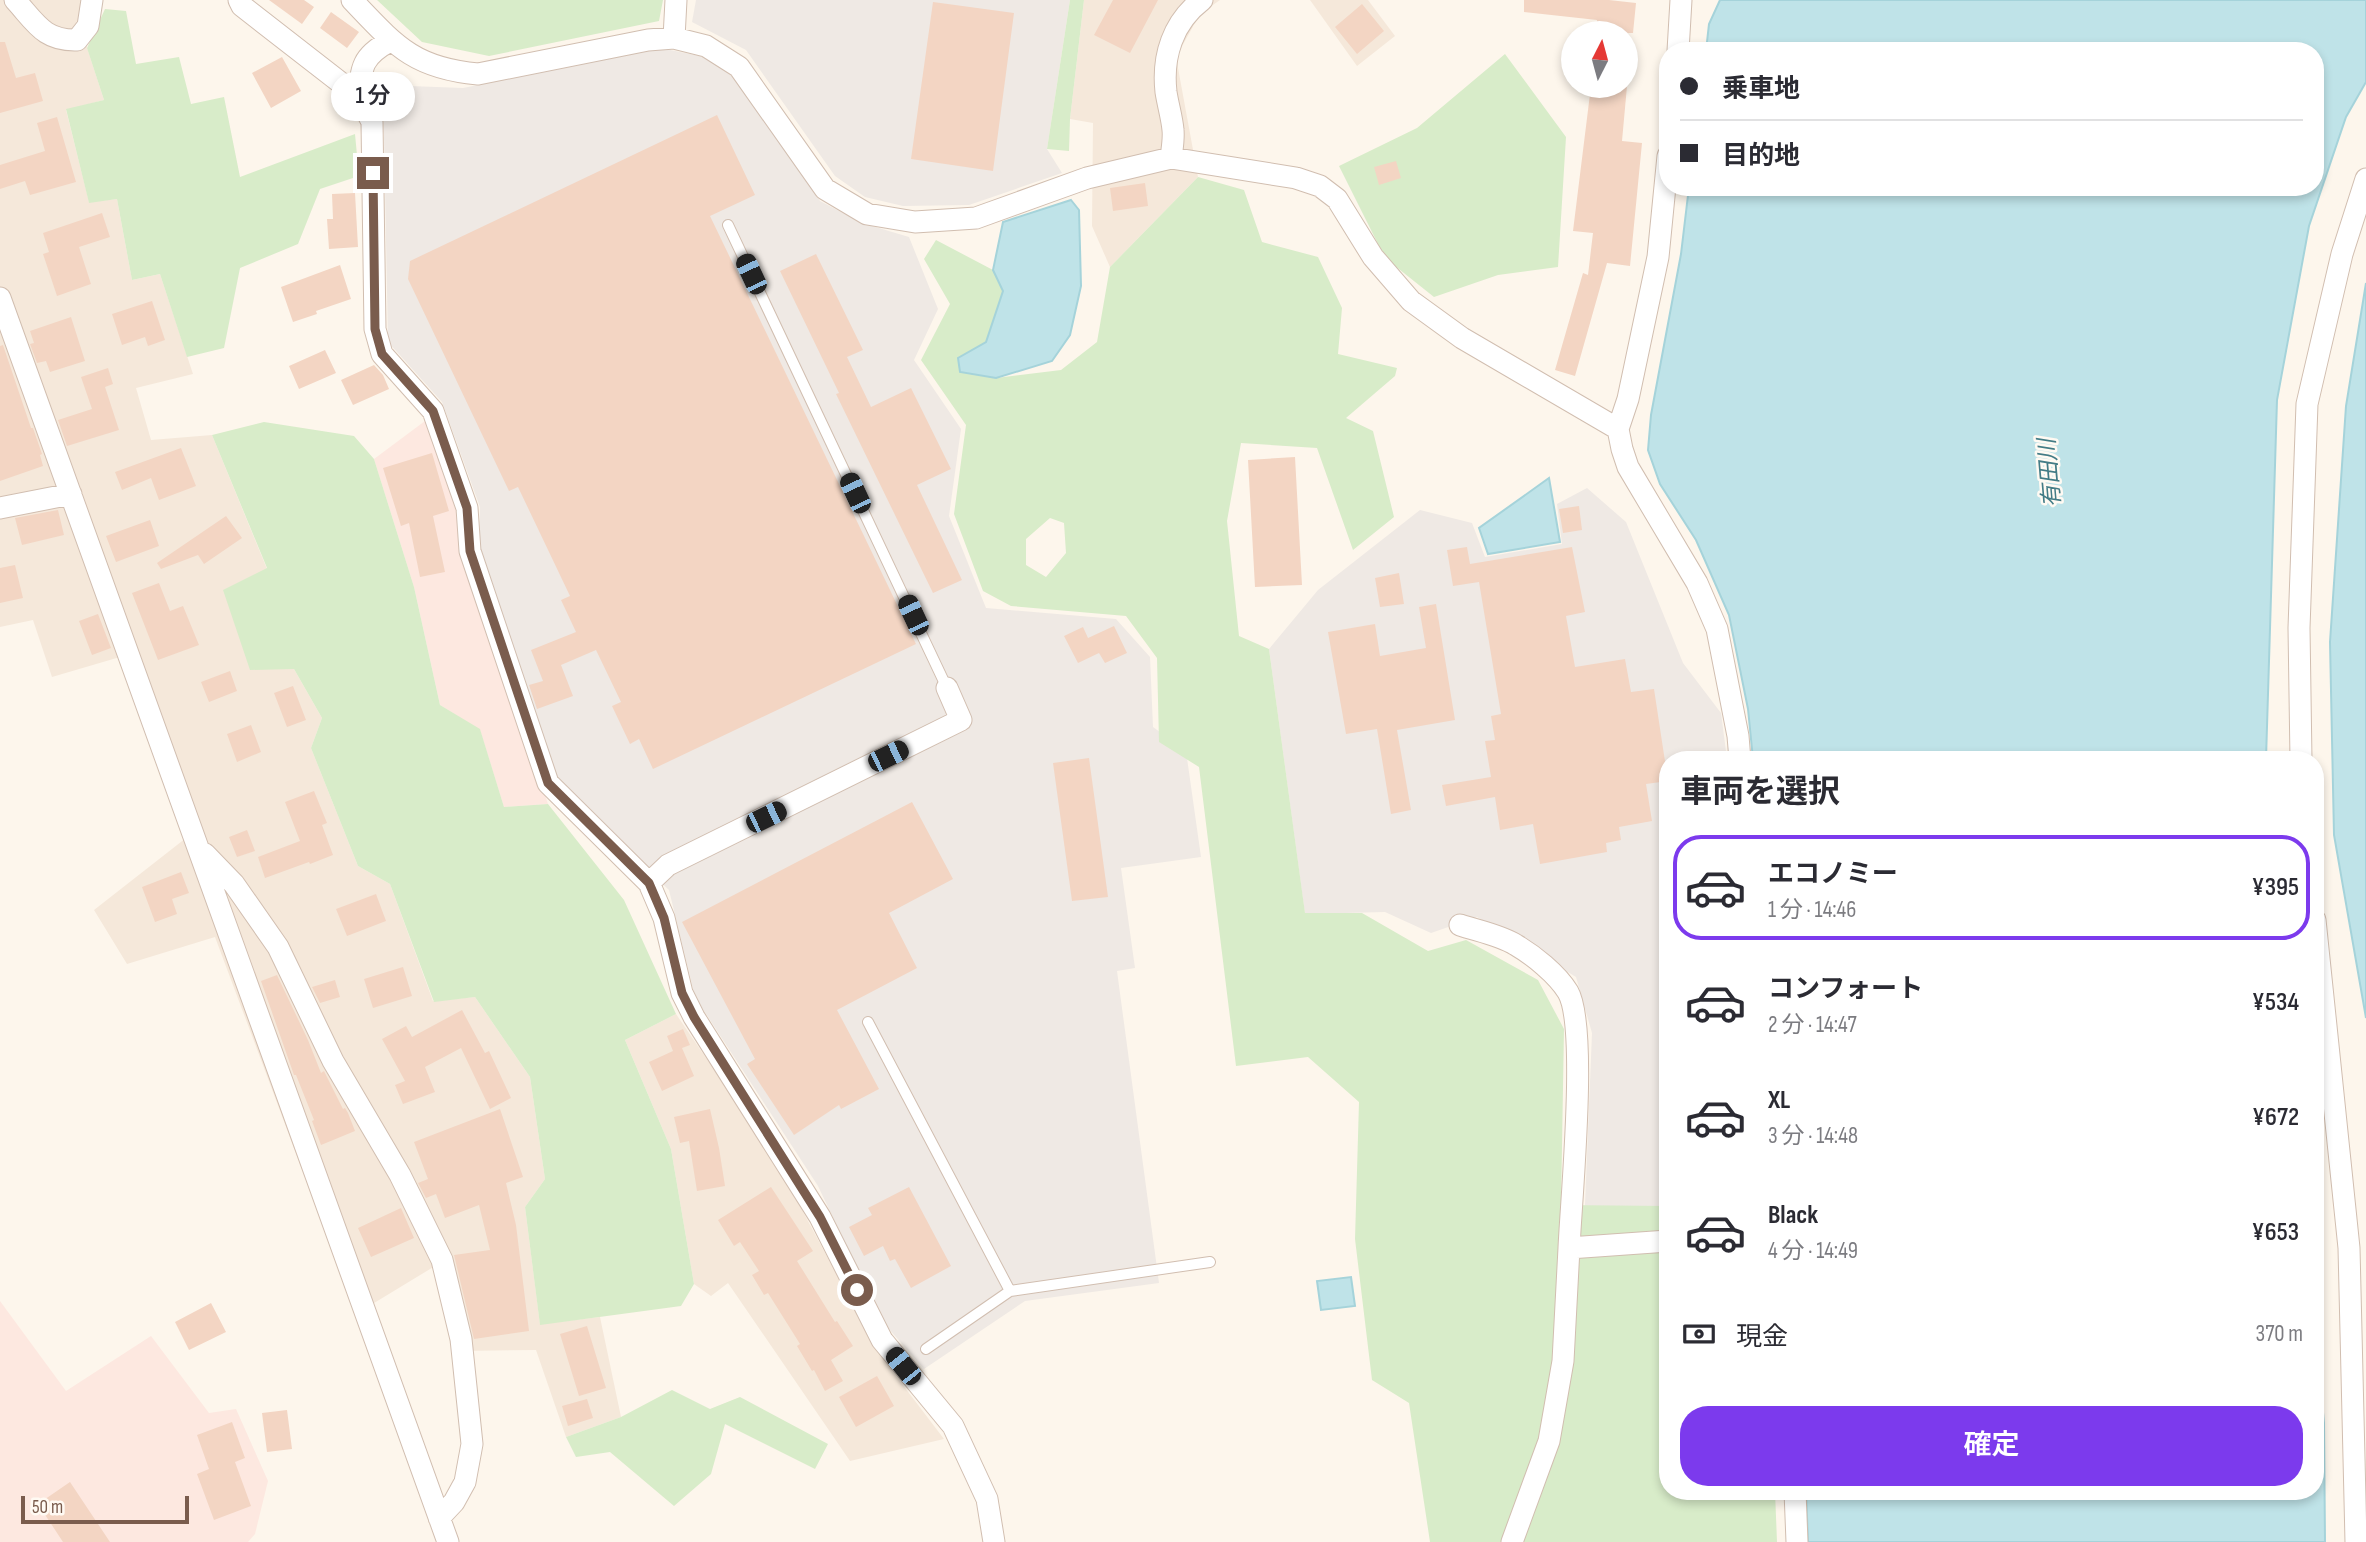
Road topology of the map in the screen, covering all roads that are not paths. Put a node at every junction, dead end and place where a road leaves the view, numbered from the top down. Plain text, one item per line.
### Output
1 (15, 0) edge
2 (92, 0) edge
3 (239, 0) edge
4 (352, 0) edge
5 (677, 0) edge
6 (1202, 0) edge
7 (1684, 5) edge
8 (674, 38) junction
9 (390, 41) junction
10 (1679, 42) edge
11 (359, 97) junction
12 (1171, 158) junction
13 (2366, 179) edge
14 (1664, 196) edge
15 (728, 225) dead end
16 (0, 298) edge
17 (1618, 429) junction
18 (71, 494) junction
19 (0, 508) edge
20 (947, 688) joint
21 (1739, 751) edge
22 (2301, 751) edge
23 (198, 848) junction
24 (649, 883) junction
25 (1461, 925) dead end
26 (2324, 1007) edge
27 (868, 1022) dead end
28 (1659, 1242) edge
29 (1569, 1248) junction
30 (1210, 1262) dead end
31 (1010, 1291) junction
32 (926, 1349) dead end
33 (1795, 1500) edge
34 (439, 1518) junction
35 (447, 1541) edge
36 (994, 1542) edge
37 (1512, 1542) edge
38 (1797, 1542) edge
39 (2356, 1542) edge

1 - 2 street
3 - 11 street
4 - 9 street
5 - 8 street
6 - 12 street
7 - 10 street
8 - 9 street
8 - 12 street
9 - 11 street
11 - 24 street
12 - 17 street
13 - 22 street
14 - 17 street
15 - 20 lane
16 - 18 street
17 - 21 street
18 - 19 street
18 - 23 street
20 - 24 street
23 - 34 street
23 - 34 street
24 - 36 street
25 - 29 street
26 - 39 street
27 - 31 lane
28 - 29 street
29 - 37 street
30 - 31 lane
31 - 32 lane
33 - 38 street
34 - 35 street

